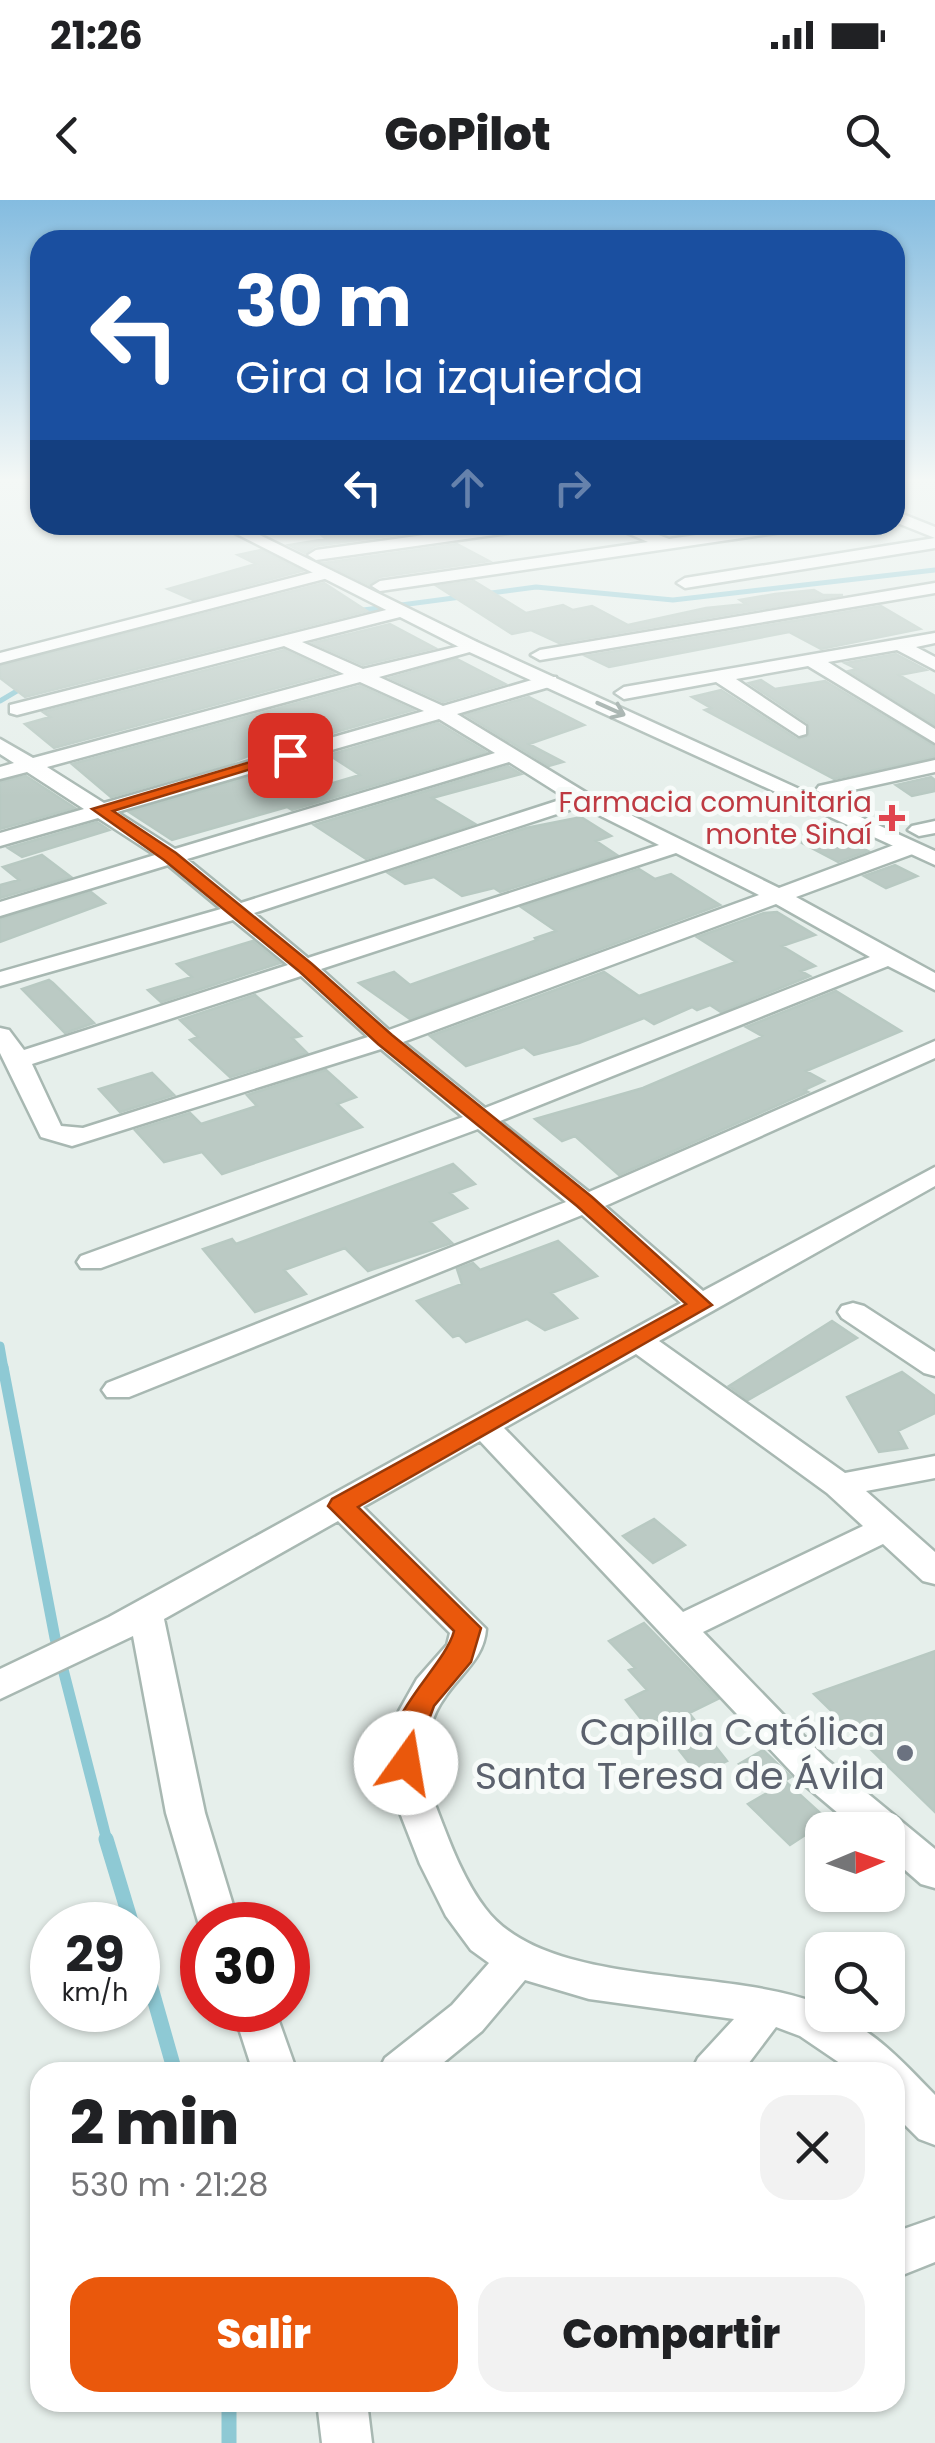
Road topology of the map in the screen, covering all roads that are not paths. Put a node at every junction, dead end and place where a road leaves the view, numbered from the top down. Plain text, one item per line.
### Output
1 (273, 588) edge
2 (361, 588) edge
3 (373, 588) edge
4 (465, 588) edge
5 (935, 588) edge
6 (850, 601) junction
7 (398, 602) junction
8 (282, 639) junction
9 (917, 641) edge
10 (471, 646) junction
11 (540, 655) junction
12 (0, 658) edge
13 (810, 660) junction
14 (935, 666) edge
15 (718, 675) junction
16 (362, 676) junction
17 (549, 680) junction
18 (624, 693) junction
19 (17, 710) dead end
20 (441, 712) junction
21 (799, 730) dead end
22 (935, 737) edge
23 (0, 745) edge
24 (514, 754) junction
25 (27, 765) junction
26 (935, 766) edge
27 (0, 772) edge
28 (826, 790) junction
29 (583, 799) junction
30 (100, 809) junction
31 (925, 835) edge
32 (0, 840) edge
33 (674, 847) junction
34 (170, 856) junction
35 (935, 860) edge
36 (776, 895) junction
37 (0, 910) edge
38 (235, 912) junction
39 (888, 958) junction
40 (306, 968) junction
41 (0, 979) edge
42 (935, 983) edge
43 (0, 1035) edge
44 (385, 1040) junction
45 (935, 1049) edge
46 (18, 1060) junction
47 (484, 1118) junction
48 (935, 1174) edge
49 (584, 1202) junction
50 (91, 1262) dead end
51 (701, 1305) junction
52 (853, 1312) dead end
53 (638, 1341) junction
54 (935, 1366) edge
55 (118, 1390) dead end
56 (484, 1426) junction
57 (935, 1468) edge
58 (839, 1485) junction
59 (341, 1506) junction
60 (886, 1528) junction
61 (935, 1572) edge
62 (133, 1620) junction
63 (678, 1629) junction
64 (8, 1681) edge
65 (863, 1812) edge
66 (905, 1847) edge
67 (935, 1872) edge
68 (213, 1902) edge
69 (516, 1960) junction
70 (767, 2005) junction
71 (261, 2032) edge
72 (272, 2062) edge
73 (412, 2062) edge
74 (723, 2062) edge
75 (868, 2062) edge
76 (905, 2095) edge
77 (935, 2125) edge
78 (935, 2240) edge
79 (905, 2251) edge
80 (343, 2412) edge
81 (347, 2443) edge

1 - 12 street
2 - 7 street
3 - 7 street
4 - 7 street
5 - 6 street
6 - 9 street
6 - 11 street
7 - 8 street
7 - 10 street
7 - 11 street
8 - 16 street
8 - 19 street
9 - 13 street
9 - 14 street
10 - 16 street
10 - 17 street
11 - 18 street
13 - 15 street
13 - 22 street
15 - 18 street
15 - 21 street
16 - 20 street
16 - 25 street
17 - 20 street
17 -> 31 street
18 - 28 street
20 - 24 street
20 - 30 street
23 - 25 street
24 - 29 street
24 - 34 street
25 - 27 street
25 - 30 street
26 - 28 street
28 - 31 street
29 - 33 street
29 - 38 street
30 - 32 street
30 - 34 street
31 - 35 street
31 - 36 street
33 - 36 street
33 - 40 street
34 - 37 street
34 - 38 street
36 - 39 street
36 - 44 street
38 - 40 street
38 - 41 street
39 - 42 street
39 - 47 street
40 - 44 street
40 - 46 street
43 - 46 street
44 - 46 street
44 - 47 street
45 - 49 street
47 - 49 street
47 - 50 street
48 - 51 street
49 - 51 street
49 - 55 street
51 - 53 street
52 - 54 street
53 - 56 street
53 - 58 street
56 - 59 street
56 - 63 street
57 - 58 street
58 - 60 street
59 - 62 street
59 - 69 street
60 - 61 street
60 - 63 street
62 - 64 street
62 - 68 street
63 - 65 street
66 - 67 street
69 - 70 street
69 - 73 street
70 - 74 street
70 - 75 street
71 - 72 street
76 - 77 street
78 - 79 street
80 - 81 street

